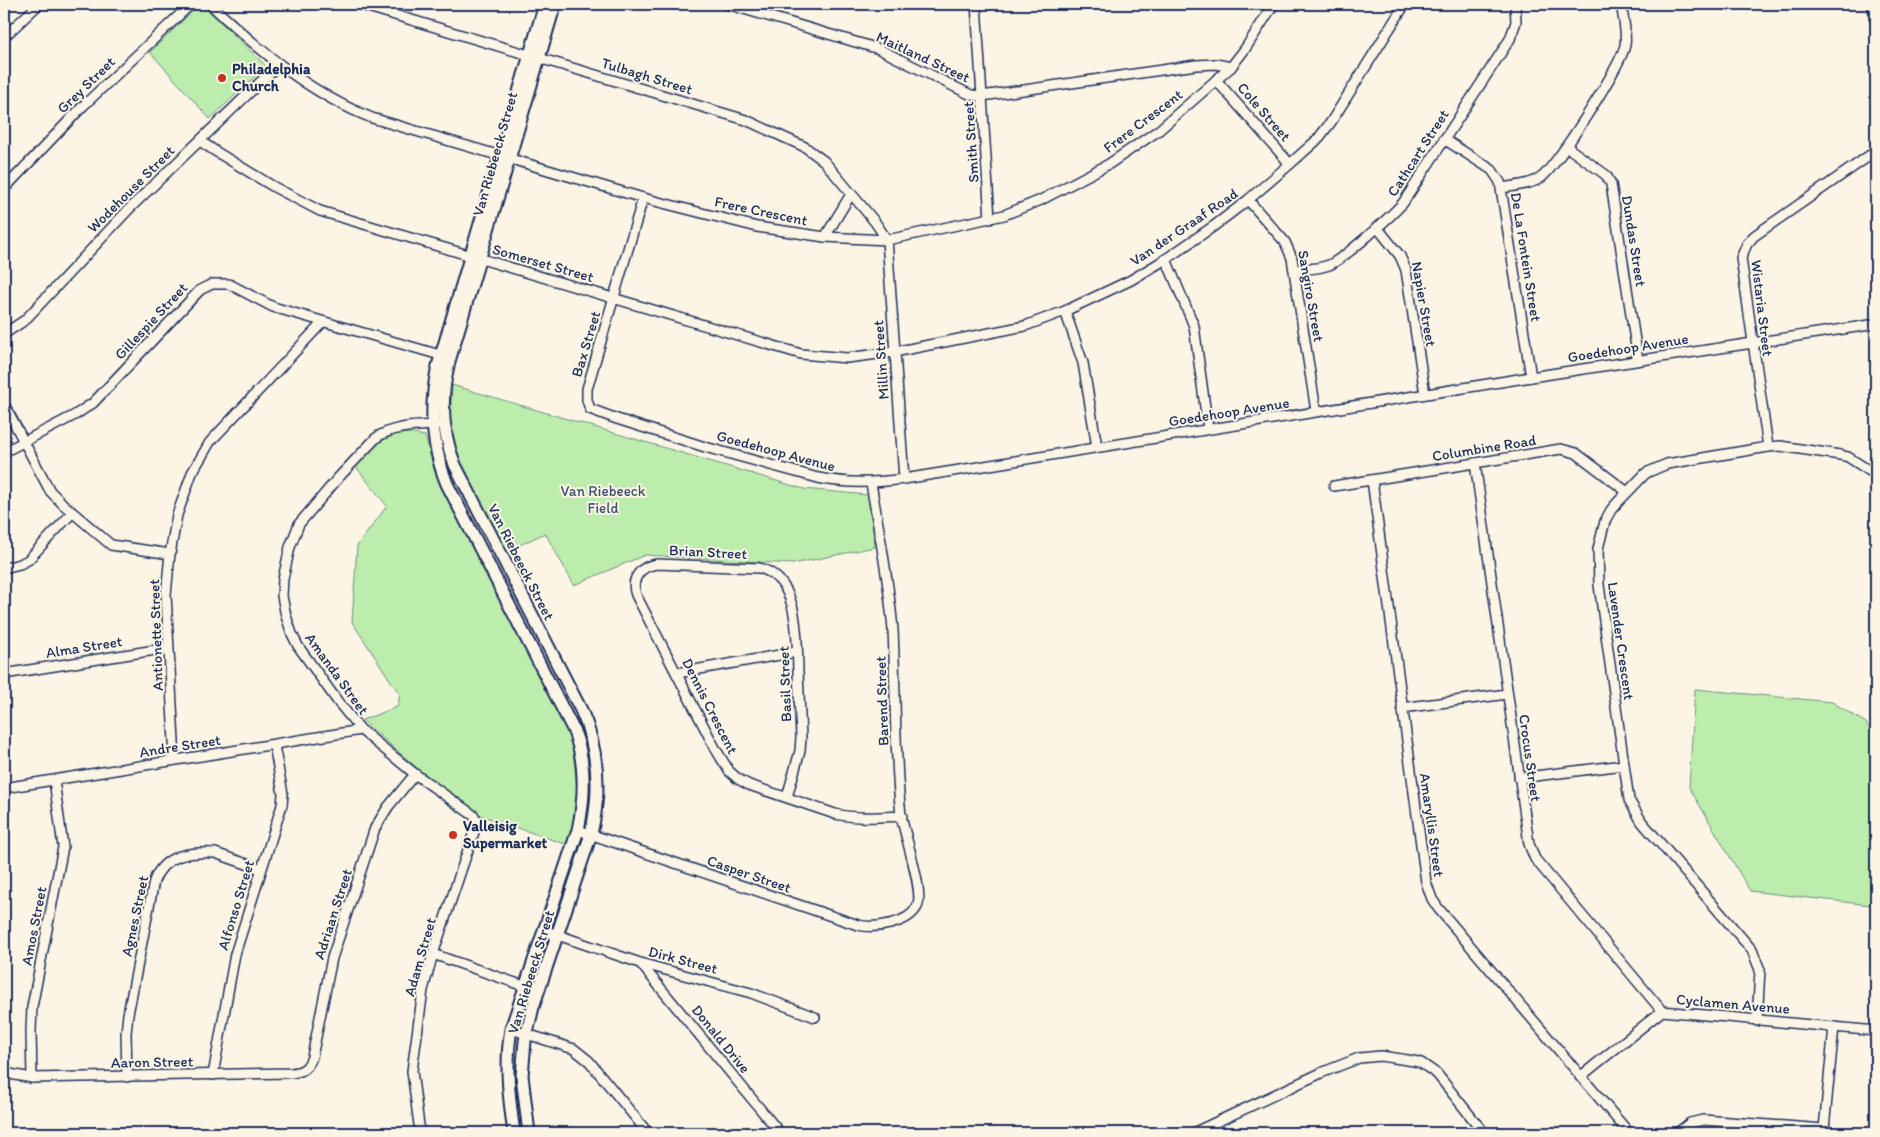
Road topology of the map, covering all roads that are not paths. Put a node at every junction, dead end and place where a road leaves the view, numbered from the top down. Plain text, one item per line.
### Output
1 (39, 4) edge
2 (191, 4) edge
3 (210, 4) edge
4 (358, 4) edge
5 (545, 4) edge
6 (555, 4) edge
7 (727, 4) edge
8 (976, 4) edge
9 (1274, 4) edge
10 (1405, 4) edge
11 (1515, 4) edge
12 (1621, 4) edge
13 (1875, 4) edge
14 (1876, 17) edge
15 (4, 37) edge
16 (534, 57) junction
17 (279, 64) junction
18 (1231, 67) junction
19 (1216, 80) junction
20 (982, 96) junction
21 (1444, 139) junction
22 (200, 140) junction
23 (1567, 146) junction
24 (1876, 150) edge
25 (505, 157) junction
26 (1290, 164) junction
27 (1501, 188) junction
28 (4, 189) edge
29 (851, 194) junction
30 (642, 198) junction
31 (1248, 200) junction
32 (990, 219) junction
33 (1377, 227) junction
34 (825, 237) junction
35 (886, 240) junction
36 (475, 257) junction
37 (1166, 259) junction
38 (1295, 270) junction
39 (614, 299) junction
40 (1065, 310) junction
41 (323, 322) junction
42 (1876, 324) edge
43 (4, 334) edge
44 (1752, 342) junction
45 (894, 352) junction
46 (445, 357) junction
47 (1638, 360) junction
48 (1530, 377) junction
49 (1425, 394) junction
50 (4, 404) edge
51 (592, 410) joint
52 (1316, 411) junction
53 (444, 425) junction
54 (432, 426) junction
55 (1208, 430) junction
56 (23, 442) junction
57 (1097, 447) junction
58 (1768, 447) junction
59 (4, 452) edge
60 (1475, 463) junction
61 (1876, 475) edge
62 (904, 478) junction
63 (1372, 480) junction
64 (871, 483) junction
65 (1334, 486) dead end
66 (1626, 491) junction
67 (72, 513) junction
68 (170, 554) junction
69 (4, 568) edge
70 (640, 570) joint
71 (774, 575) joint
72 (168, 648) junction
73 (797, 652) junction
74 (677, 673) junction
75 (4, 674) edge
76 (1507, 694) junction
77 (1402, 708) junction
78 (361, 730) junction
79 (274, 745) junction
80 (175, 760) junction
81 (1624, 765) junction
82 (415, 774) junction
83 (1520, 778) junction
84 (54, 780) junction
85 (4, 788) edge
86 (787, 797) junction
87 (902, 816) junction
88 (477, 823) joint
89 (578, 830) junction
90 (591, 834) junction
91 (261, 869) junction
92 (912, 914) joint
93 (543, 930) junction
94 (558, 935) junction
95 (433, 954) junction
96 (640, 963) junction
97 (524, 986) junction
98 (538, 992) junction
99 (1662, 1011) junction
100 (815, 1017) dead end
101 (1757, 1021) junction
102 (1834, 1027) junction
103 (511, 1029) junction
104 (1876, 1031) edge
105 (526, 1034) junction
106 (302, 1071) joint
107 (4, 1073) edge
108 (213, 1075) junction
109 (127, 1076) junction
110 (1580, 1077) junction
111 (32, 1078) junction
112 (1768, 1129) edge
113 (1824, 1131) edge
114 (420, 1133) edge
115 (514, 1133) edge
116 (529, 1133) edge
117 (648, 1133) edge
118 (780, 1133) edge
119 (1194, 1133) edge
120 (1484, 1133) edge
121 (1629, 1133) edge
122 (1676, 1133) edge

1 - 15 street
2 - 28 street, Grey Street
3 - 17 street, Frere Crescent
4 - 16 street, Tulbagh Street
5 - 16 street, Van Riebeeck Street
6 - 16 street, Van Riebeeck Street
7 - 20 street, Maitland Street
8 - 20 street, Smith Street
9 - 18 street, Frere Crescent
10 - 26 street, Van der Graaf Road
11 - 21 street, Cathcart Street
12 - 23 street
13 - 14 main road
16 - 25 street, Van Riebeeck Street
16 - 29 street, Tulbagh Street
17 - 22 street, Wodehouse Street
17 - 25 street, Frere Crescent
18 - 19 street, Frere Crescent
18 - 20 street, Maitland Street
19 - 26 street, Cole Street
19 - 32 street, Frere Crescent
20 - 32 street, Smith Street
21 - 27 street, De La Fontein Street
21 - 33 street, Cathcart Street
22 - 36 street, Somerset Street
22 - 43 street, Wodehouse Street
23 - 27 street
23 - 47 street, Dundas Street
24 - 44 street, Wistaria Street
25 - 30 street, Frere Crescent
25 - 36 street, Van Riebeeck Street
26 - 31 street, Van der Graaf Road
27 - 48 street, De La Fontein Street
29 - 34 street
29 - 35 street, Tulbagh Street
30 - 34 street, Frere Crescent
30 - 39 street, Bax Street
31 - 37 street, Van der Graaf Road
31 - 38 street, Sangiro Street
32 - 35 street, Frere Crescent
33 - 38 street, Cathcart Street
33 - 49 street, Napier Street
34 - 35 street, Frere Crescent
35 - 45 street, Millin Street
36 - 39 street, Somerset Street
36 - 46 street, Van Riebeeck Street
37 - 40 street, Van der Graaf Road
37 - 55 street
38 - 52 street, Sangiro Street
39 - 45 street, Somerset Street
39 - 51 street, Bax Street
40 - 45 street, Van der Graaf Road
40 - 57 street
41 - 46 street, Gillespie Street
41 - 56 street, Gillespie Street
41 - 68 street, Antionette Street
42 - 44 street, Goedehoop Avenue
44 - 47 street, Goedehoop Avenue
44 - 58 street, Wistaria Street
45 - 62 street, Millin Street
46 - 53 street, Van Riebeeck Street
46 - 54 street, Van Riebeeck Street
47 - 48 street, Goedehoop Avenue
48 - 49 street, Goedehoop Avenue
49 - 52 street, Goedehoop Avenue
50 - 56 street
51 - 64 street, Goedehoop Avenue
52 - 55 street, Goedehoop Avenue
53 - 54 street, Amanda Street
53 - 90 street, Van Riebeeck Street
54 - 78 street, Amanda Street
54 - 89 street, Van Riebeeck Street
55 - 57 street, Goedehoop Avenue
56 - 59 street, Gillespie Street
56 - 67 street
57 - 62 street, Goedehoop Avenue
58 - 61 street, Lavender Crescent
58 - 66 street, Lavender Crescent
60 - 63 street, Columbine Road
60 - 66 street, Columbine Road
60 - 76 street, Crocus Street
62 - 64 street, Goedehoop Avenue
63 - 65 street, Columbine Road
63 - 77 street, Amaryllis Street
64 - 87 street, Barend Street
66 - 81 street, Lavender Crescent
67 - 68 street
67 - 69 street
68 - 72 street, Antionette Street
70 - 71 street, Brian Street
70 - 74 street, Dennis Crescent
71 - 73 street, Basil Street
72 - 75 street, Alma Street
72 - 80 street, Antionette Street
73 - 74 street
73 - 86 street, Basil Street
74 - 86 street, Dennis Crescent
76 - 77 street
76 - 83 street, Crocus Street
77 - 110 street, Amaryllis Street
78 - 79 street, Andre Street
78 - 82 street, Amanda Street
79 - 80 street, Andre Street
79 - 91 street, Alfonso Street
80 - 84 street, Andre Street
81 - 83 street
81 - 101 street, Lavender Crescent
82 - 88 street, Amanda Street
82 - 106 street, Adriaan Street
83 - 99 street, Crocus Street
84 - 85 street, Andre Street
84 - 111 street, Amos Street
86 - 87 street, Dennis Crescent
87 - 92 street, Barend Street
88 - 95 street, Adam Street
89 - 90 street, Casper Street
89 - 93 street, Van Riebeeck Street
90 - 92 street, Casper Street
90 - 94 street, Van Riebeeck Street
91 - 108 street, Alfonso Street
91 - 109 street, Agnes Street
93 - 94 street, Dirk Street
93 - 97 street, Van Riebeeck Street
94 - 96 street, Dirk Street
94 - 98 street, Van Riebeeck Street
95 - 97 street
95 - 114 street, Adam Street
96 - 100 street, Dirk Street
96 - 118 street, Donald Drive
97 - 98 street
97 - 103 street, Van Riebeeck Street
98 - 105 street, Van Riebeeck Street
99 - 101 street, Cyclamen Avenue
99 - 110 street, Cyclamen Avenue
101 - 102 street, Cyclamen Avenue
102 - 104 street, Cyclamen Avenue
102 - 113 street
103 - 105 street
103 - 115 street, Van Riebeeck Street
105 - 116 street, Van Riebeeck Street
105 - 117 street
106 - 108 street, Aaron Street
107 - 111 street, Aaron Street
108 - 109 street, Aaron Street
109 - 111 street, Aaron Street
110 - 121 street, Amaryllis Street
112 - 113 street
112 - 122 street
119 - 120 street

